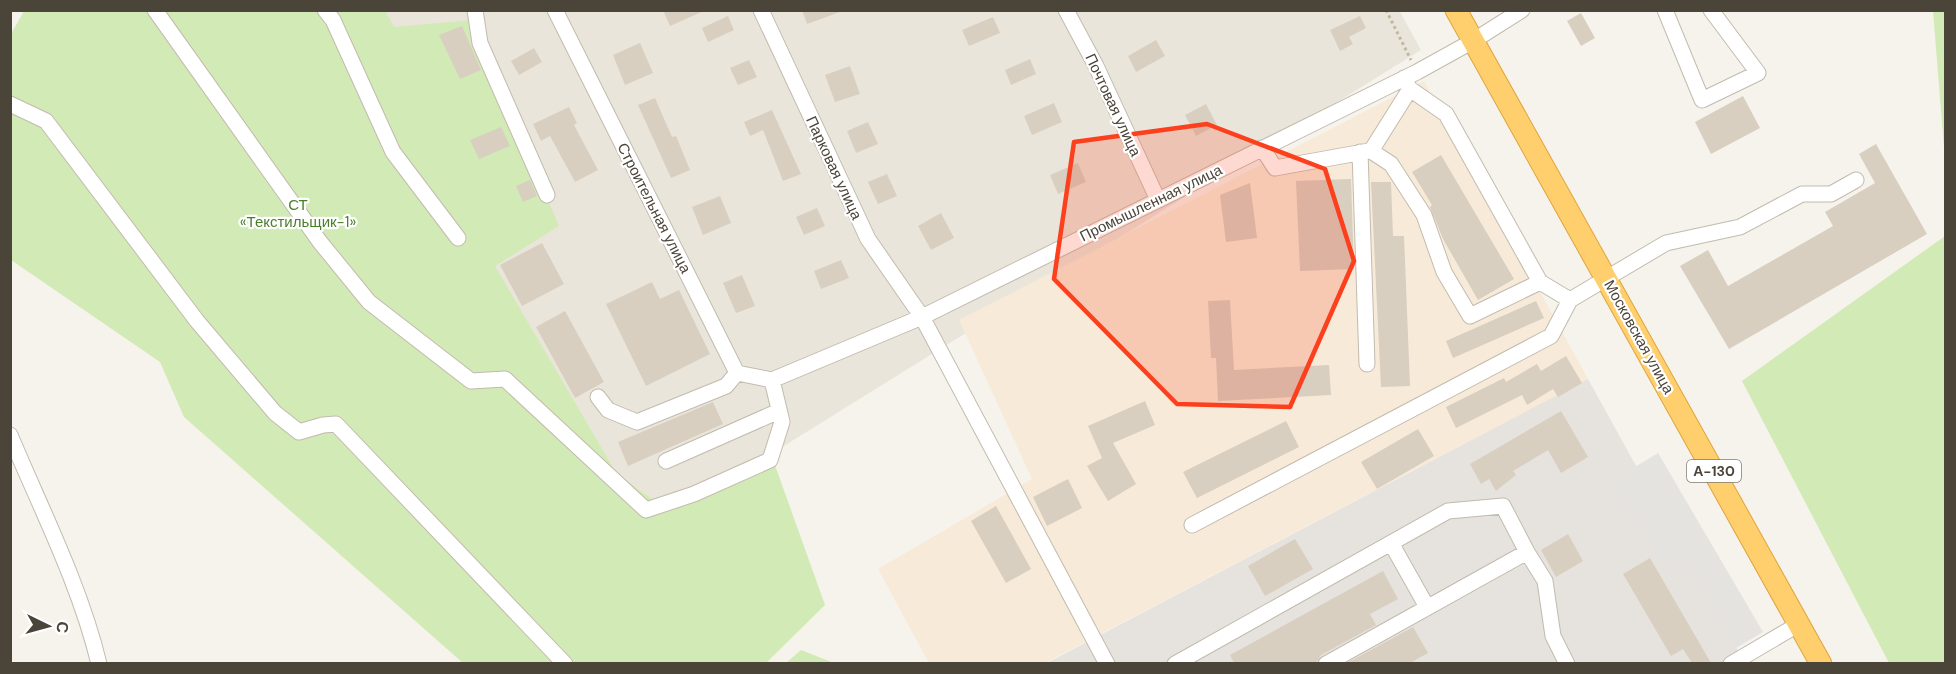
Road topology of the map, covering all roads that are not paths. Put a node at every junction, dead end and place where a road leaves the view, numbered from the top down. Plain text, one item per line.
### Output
1 (155, 10) edge
2 (325, 10) edge
3 (555, 10) edge
4 (761, 10) edge
5 (1066, 10) edge
6 (1456, 10) edge
7 (1522, 10) edge
8 (1665, 10) edge
9 (1712, 10) edge
10 (478, 11) edge
11 (1473, 41) junction
12 (1410, 79) junction
13 (10, 104) edge
14 (1262, 148) junction
15 (1366, 152) junction
16 (1856, 180) dead end
17 (547, 195) dead end
18 (1158, 200) junction
19 (458, 238) dead end
20 (1607, 279) junction
21 (1540, 282) junction
22 (1570, 300) junction
23 (922, 317) junction
24 (1366, 364) dead end
25 (737, 373) junction
26 (772, 380) junction
27 (598, 397) dead end
28 (779, 411) junction
29 (10, 435) edge
30 (666, 461) dead end
31 (1192, 525) dead end
32 (1391, 543) junction
33 (1527, 552) junction
34 (1427, 607) junction
35 (1799, 624) junction
36 (99, 663) edge
37 (565, 663) edge
38 (1107, 663) edge
39 (1175, 663) edge
40 (1326, 663) edge
41 (1567, 663) edge
42 (1731, 663) edge
43 (1821, 663) edge

1 - 28 street
2 - 19 street
3 - 25 street, Строительная улица
4 - 23 street, Парковая улица
5 - 18 street, Почтовая улица
6 - 11 highway, Московская улица / А-130
7 - 11 street, Промышленная улица
8 - 9 street
10 - 17 street
11 - 12 street, Промышленная улица
11 - 20 highway, Московская улица / А-130
12 - 14 street, Промышленная улица
12 - 15 street
12 - 21 street
13 - 37 street
14 - 15 street
14 - 18 street, Промышленная улица
15 - 21 street
15 - 24 street
16 - 20 street
18 - 23 street, Промышленная улица
20 - 22 street
20 - 35 highway, Московская улица / А-130
21 - 22 street
22 - 31 street
23 - 26 street, Промышленная улица
23 - 38 street, Парковая улица
25 - 26 street
25 - 27 street
26 - 28 street
28 - 30 street
29 - 36 street
32 - 33 street
32 - 34 street
32 - 39 street
33 - 34 street
33 - 41 street
34 - 40 street
35 - 42 street
35 - 43 highway, Московская улица / А-130

